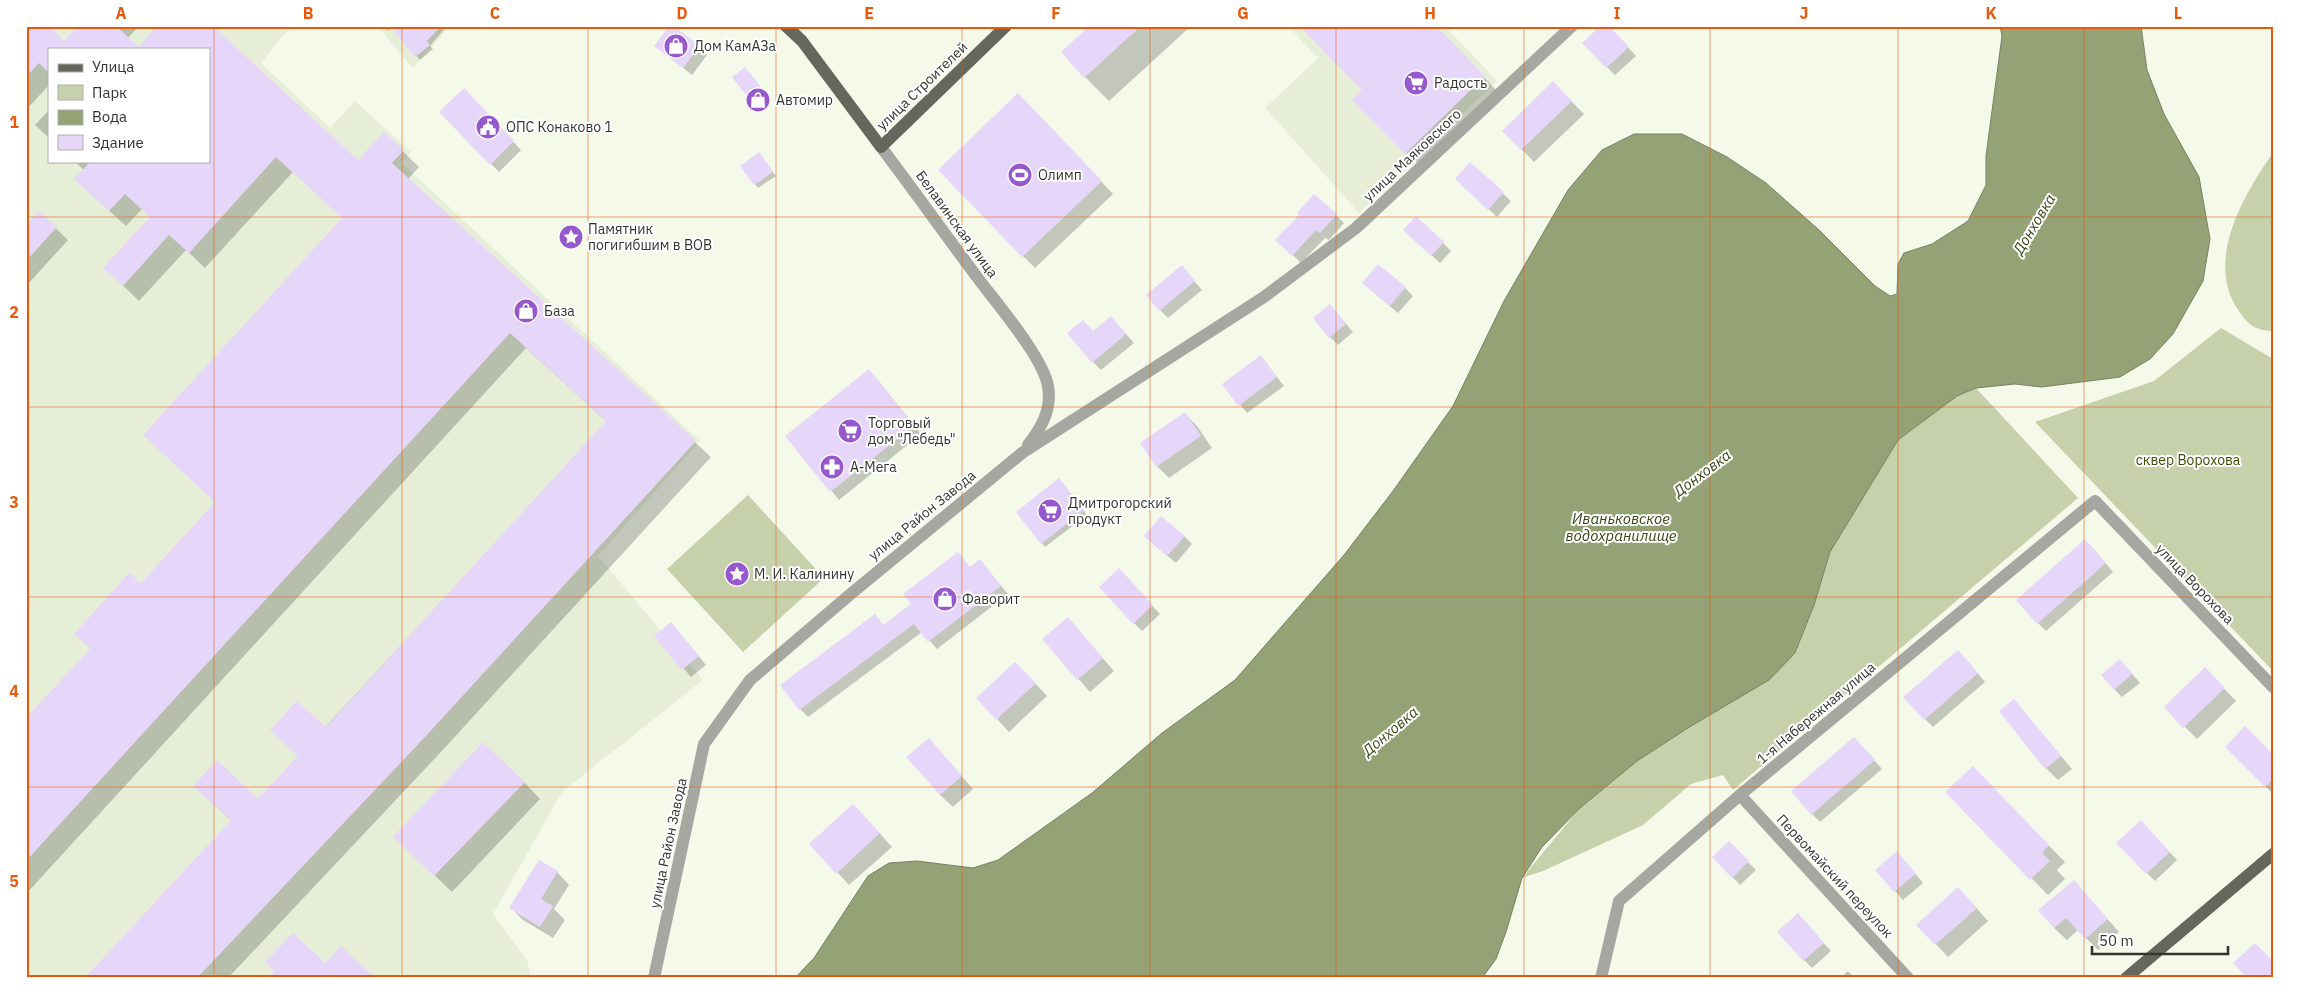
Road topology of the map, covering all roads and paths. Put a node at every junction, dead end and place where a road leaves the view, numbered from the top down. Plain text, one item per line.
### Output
1 (786, 26) edge
2 (1006, 26) edge
3 (1572, 26) edge
4 (881, 147) junction
5 (1264, 297) joint
6 (1022, 453) junction
7 (2095, 501) joint
8 (2273, 687) edge
9 (1740, 795) junction
10 (2273, 854) edge
11 (654, 978) edge
12 (1601, 978) edge
13 (1908, 978) edge
14 (2126, 978) edge

1 - 4 main road, Белавинская улица
2 - 4 main road, улица Строителей
3 - 5 street, улица Маяковского
4 - 6 street, Белавинская улица
5 - 6 street, улица Район Завода
6 - 11 street, улица Район Завода
7 - 8 street, улица Ворохова
7 - 9 street, 1-я Набережная улица
9 - 12 street, 1-я Набережная улица
9 - 13 street, Первомайский переулок
10 - 14 main road

